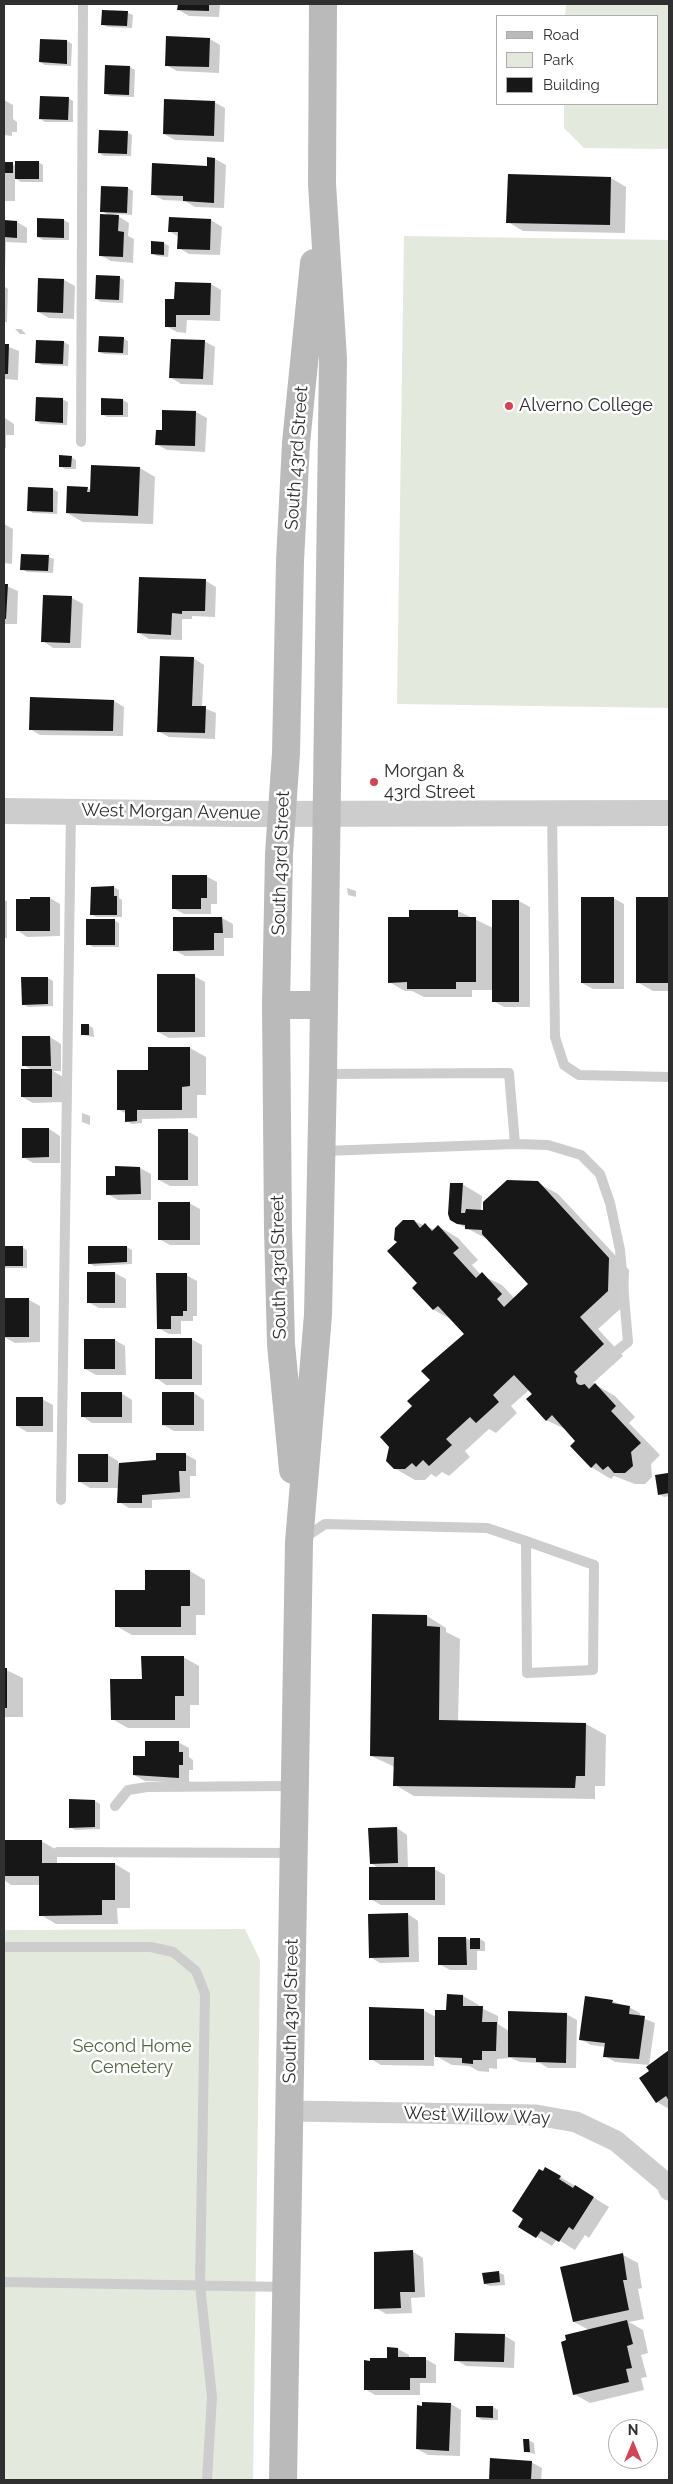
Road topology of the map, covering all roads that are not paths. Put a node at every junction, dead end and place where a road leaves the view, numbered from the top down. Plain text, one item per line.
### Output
1 (83, 4) edge
2 (323, 4) edge
3 (322, 184) junction
4 (81, 442) dead end
5 (71, 810) junction
6 (4, 811) edge
7 (327, 813) junction
8 (552, 813) junction
9 (669, 813) edge
10 (282, 814) junction
11 (276, 1005) junction
12 (324, 1005) junction
13 (323, 1074) junction
14 (669, 1077) edge
15 (516, 1144) junction
16 (321, 1152) junction
17 (581, 1380) dead end
18 (61, 1500) dead end
19 (526, 1541) junction
20 (299, 1542) junction
21 (295, 1786) junction
22 (114, 1806) dead end
23 (58, 1852) dead end
24 (294, 1853) junction
25 (4, 1947) edge
26 (290, 2111) junction
27 (668, 2185) edge
28 (4, 2282) edge
29 (200, 2285) junction
30 (286, 2287) junction
31 (208, 2480) edge
32 (283, 2480) edge

1 - 4 lane
2 - 3 main road, South 43rd Street
3 - 7 main road, South 43rd Street
3 - 10 main road, South 43rd Street
5 - 6 street, West Morgan Avenue
5 - 10 street, West Morgan Avenue
5 - 18 lane
7 - 8 street, West Morgan Avenue
7 - 10 street, West Morgan Avenue
7 - 12 main road, South 43rd Street
8 - 9 street, West Morgan Avenue
8 - 14 lane
10 - 11 main road, South 43rd Street
11 - 12 main road
11 - 20 main road, South 43rd Street
12 - 13 main road, South 43rd Street
13 - 15 lane
13 - 16 main road, South 43rd Street
15 - 16 lane
15 - 17 lane
16 - 20 main road, South 43rd Street
19 - 19 lane
19 - 20 lane
20 - 21 main road, South 43rd Street
21 - 22 lane
21 - 24 main road, South 43rd Street
23 - 24 lane
24 - 26 main road, South 43rd Street
25 - 29 lane
26 - 27 street, West Willow Way
26 - 30 main road, South 43rd Street
28 - 29 lane
29 - 30 lane
29 - 31 lane
30 - 32 main road, South 43rd Street

